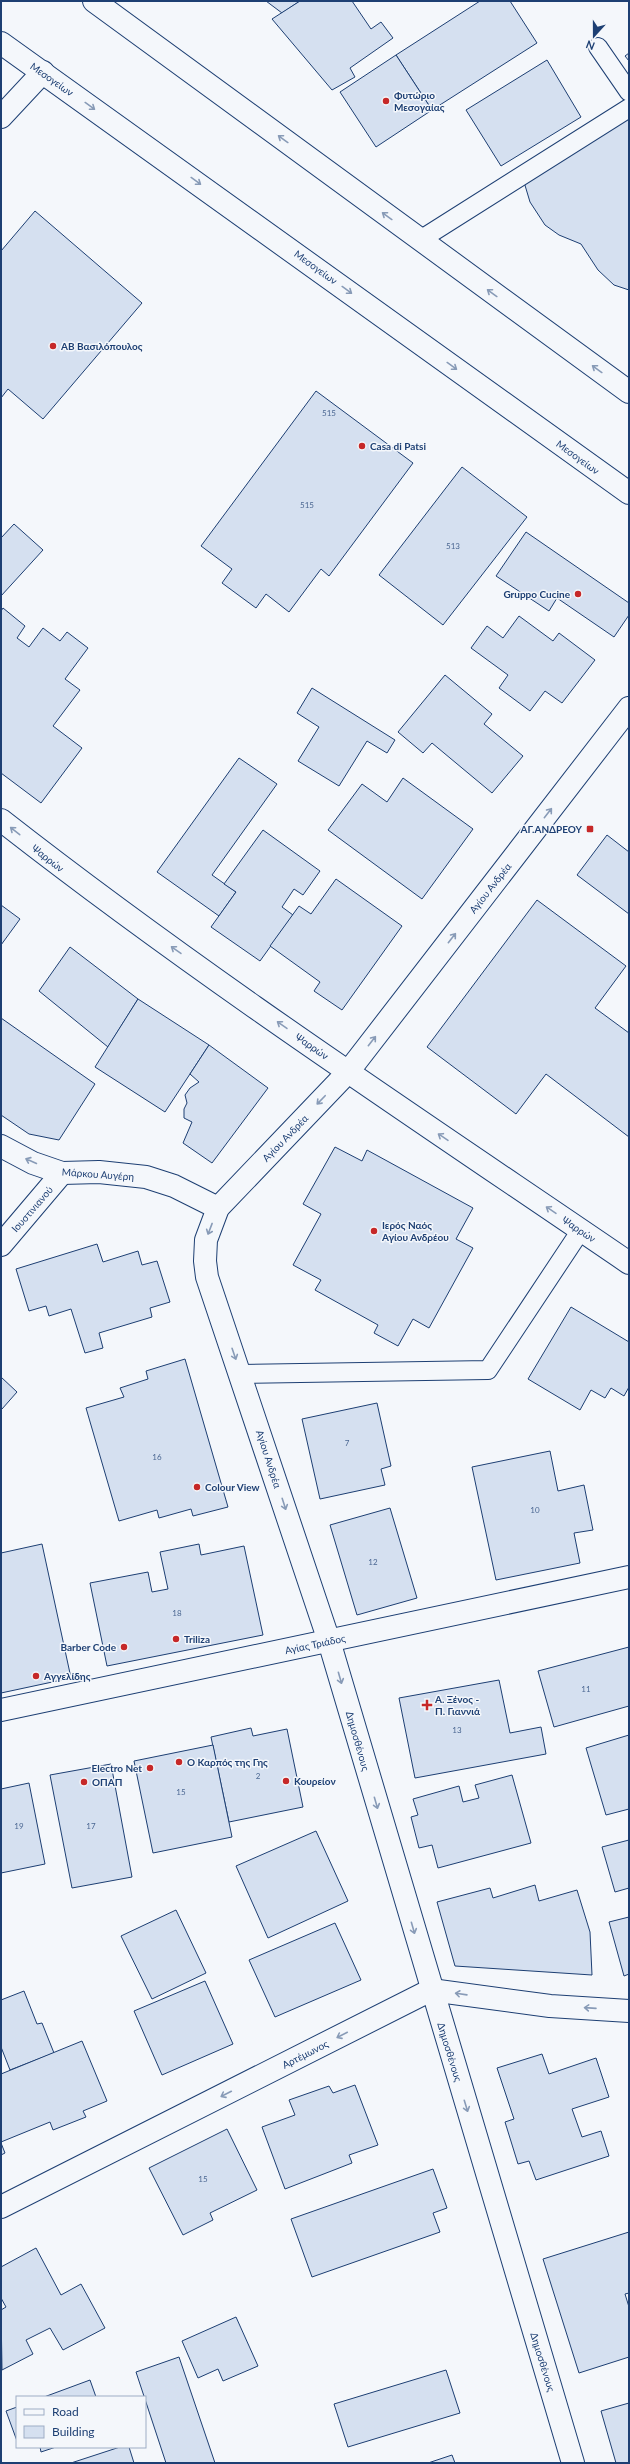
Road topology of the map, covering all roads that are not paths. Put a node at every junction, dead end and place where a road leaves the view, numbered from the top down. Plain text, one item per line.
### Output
1 (94, 1) edge
2 (1, 43) edge
3 (598, 47) dead end
4 (43, 72) junction
5 (629, 92) edge
6 (629, 108) edge
7 (1, 117) edge
8 (420, 240) junction
9 (629, 392) edge
10 (629, 493) edge
11 (629, 708) edge
12 (1, 820) edge
13 (348, 1072) junction
14 (1, 1146) edge
15 (62, 1173) junction
16 (218, 1208) junction
17 (581, 1230) junction
18 (1, 1244) edge
19 (629, 1263) edge
20 (240, 1374) junction
21 (629, 1577) edge
22 (329, 1641) junction
23 (1, 1710) edge
24 (431, 1990) junction
25 (629, 2011) edge
26 (1, 2208) edge
27 (573, 2463) edge

8 -> 1 street
2 - 4 street, Μεσογείων
3 - 5 lane
4 - 7 street
4 -> 10 street, Μεσογείων
6 - 8 lane
9 -> 8 street
13 -> 11 street, Αγίου Ανδρέα
13 -> 12 street, Ψαρρών
13 -> 16 street, Αγίου Ανδρέα
17 -> 13 street, Ψαρρών
15 -> 14 street, Μάρκου Αυγέρη
15 - 16 street, Μάρκου Αυγέρη
15 - 18 street, Ιουστινιανού
16 -> 20 street, Αγίου Ανδρέα
17 - 19 street, Ψαρρών
17 - 20 lane
20 -> 22 street, Αγίου Ανδρέα
21 - 22 street, Αγίας Τριάδος
22 - 23 street, Αγίας Τριάδος
22 -> 24 street, Δημοσθένους
25 -> 24 street
24 -> 26 street, Αρτέμωνος
24 -> 27 street, Δημοσθένους

